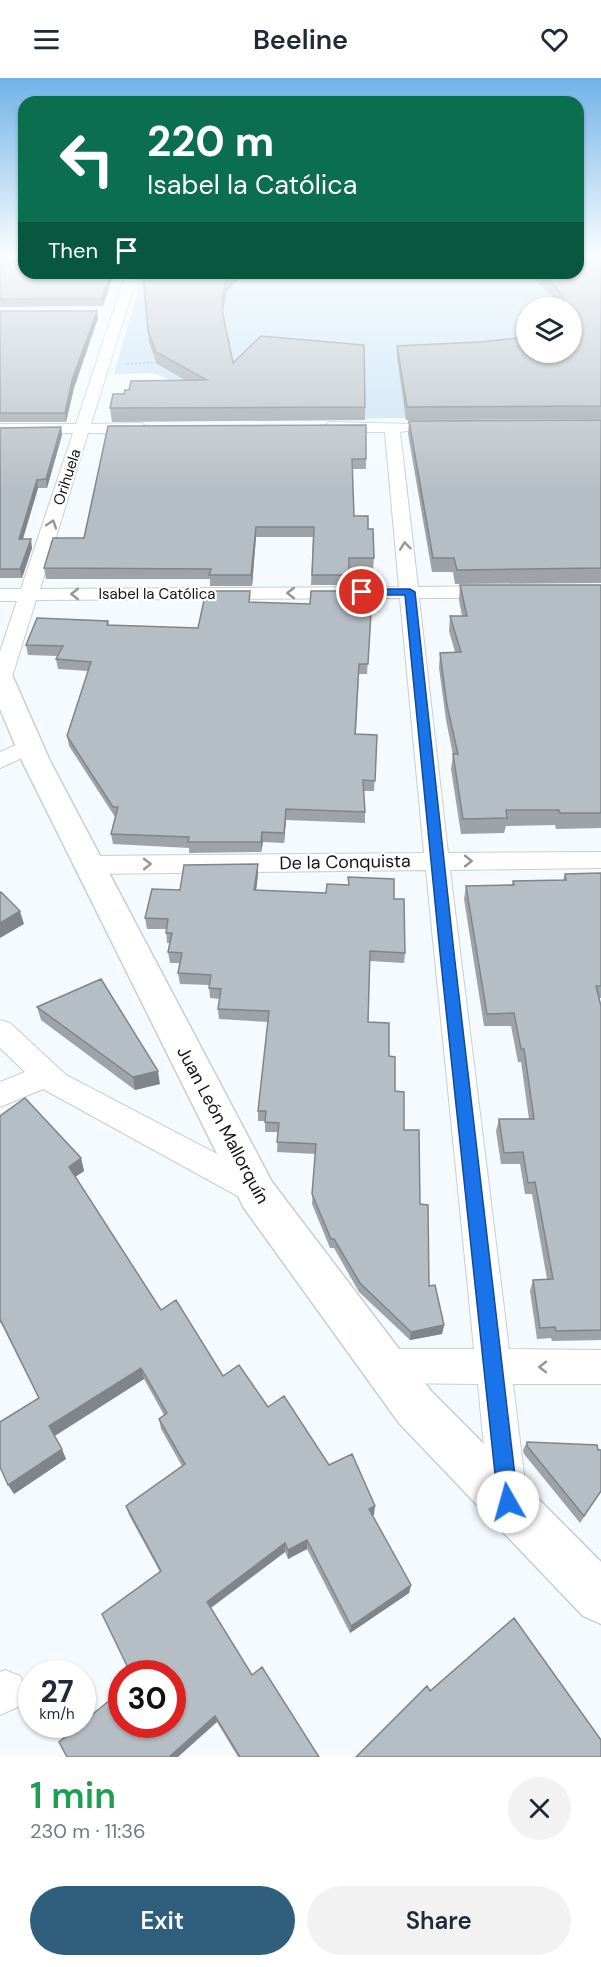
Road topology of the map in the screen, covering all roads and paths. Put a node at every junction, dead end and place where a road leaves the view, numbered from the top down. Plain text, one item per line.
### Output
1 (109, 334) edge
2 (165, 361) edge
3 (103, 364) junction
4 (309, 427) edge
5 (392, 427) junction
6 (427, 427) edge
7 (82, 428) junction
8 (154, 428) edge
9 (0, 429) edge
10 (506, 591) edge
11 (410, 592) junction
12 (0, 595) edge
13 (29, 595) junction
14 (0, 679) edge
15 (15, 753) edge
16 (601, 860) edge
17 (437, 861) junction
18 (89, 865) junction
19 (0, 1031) edge
20 (52, 1079) junction
21 (0, 1095) edge
22 (254, 1189) junction
23 (385, 1366) junction
24 (492, 1367) junction
25 (601, 1367) edge
26 (508, 1502) junction
27 (601, 1598) edge

1 - 3 street, Orihuela
2 - 3 path
3 - 7 street, Orihuela
4 - 5 street
5 - 6 street
11 -> 5 street
7 - 8 street
7 - 9 street
13 -> 7 street, Orihuela
10 - 11 street, Isabel la Católica
11 -> 13 street, Isabel la Católica
11 - 17 street
12 - 13 street, Isabel la Católica
13 - 14 street, Orihuela
14 - 15 street, Juan León Mallorquín
15 - 18 street, Juan León Mallorquín
17 -> 16 street, De la Conquista
18 -> 17 street, De la Conquista
17 - 24 street
18 - 22 street, Juan León Mallorquín
19 - 20 street
20 - 21 street
20 - 22 street
22 - 23 street, Juan León Mallorquín
23 - 24 street
23 - 26 street, Juan León Mallorquín
25 -> 24 street
24 - 26 street
26 - 27 street, Juan León Mallorquín

